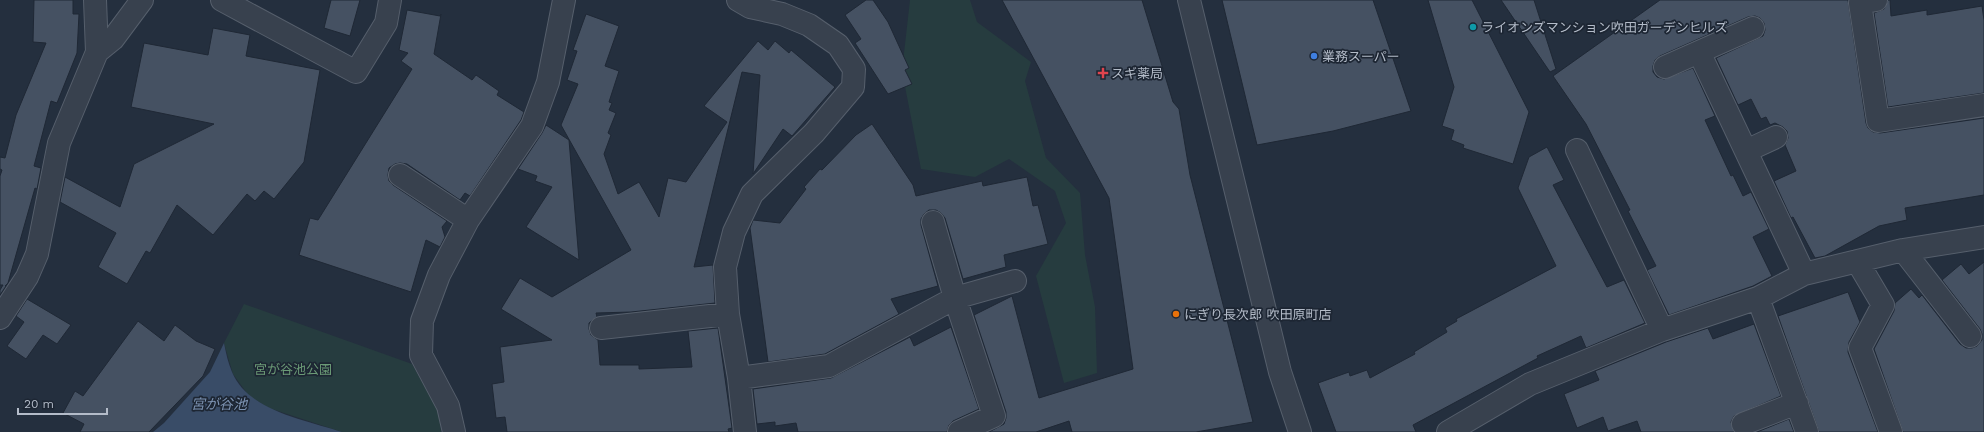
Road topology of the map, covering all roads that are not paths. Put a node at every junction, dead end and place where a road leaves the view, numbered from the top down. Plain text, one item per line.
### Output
1 (95, 0) edge
2 (142, 0) edge
3 (222, 0) edge
4 (390, 0) edge
5 (564, 0) edge
6 (738, 0) edge
7 (1189, 0) edge
8 (1876, 0) edge
9 (1754, 28) dead end
10 (97, 52) junction
11 (1700, 52) junction
12 (1665, 67) dead end
13 (1984, 105) edge
14 (1776, 137) dead end
15 (1577, 150) dead end
16 (1746, 151) junction
17 (400, 175) dead end
18 (468, 220) junction
19 (933, 222) dead end
20 (1984, 237) edge
21 (1903, 250) junction
22 (1857, 261) junction
23 (1804, 274) junction
24 (1015, 281) dead end
25 (954, 298) junction
26 (1758, 298) junction
27 (728, 314) junction
28 (0, 318) edge
29 (601, 328) dead end
30 (1662, 330) junction
31 (1970, 336) dead end
32 (739, 378) junction
33 (1797, 403) junction
34 (1743, 424) dead end
35 (454, 432) edge
36 (745, 432) edge
37 (959, 432) edge
38 (1300, 432) edge
39 (1448, 432) edge
40 (1808, 432) edge
41 (1891, 432) edge

1 - 10 street
2 - 10 street
3 - 4 street
5 - 18 street
6 - 27 street
7 - 38 street
8 - 13 street
9 - 11 street
10 - 28 street
11 - 12 street
11 - 16 street
14 - 16 street
15 - 30 street
16 - 23 street
17 - 18 street
18 - 35 street
19 - 25 street
20 - 21 street
21 - 22 street
21 - 31 street
22 - 23 street
22 - 41 street
23 - 26 street
24 - 25 street
25 - 32 street
25 - 37 street
26 - 30 street
26 - 33 street
27 - 29 street
27 - 32 street
30 - 39 street
32 - 36 street
33 - 34 street
33 - 40 street

